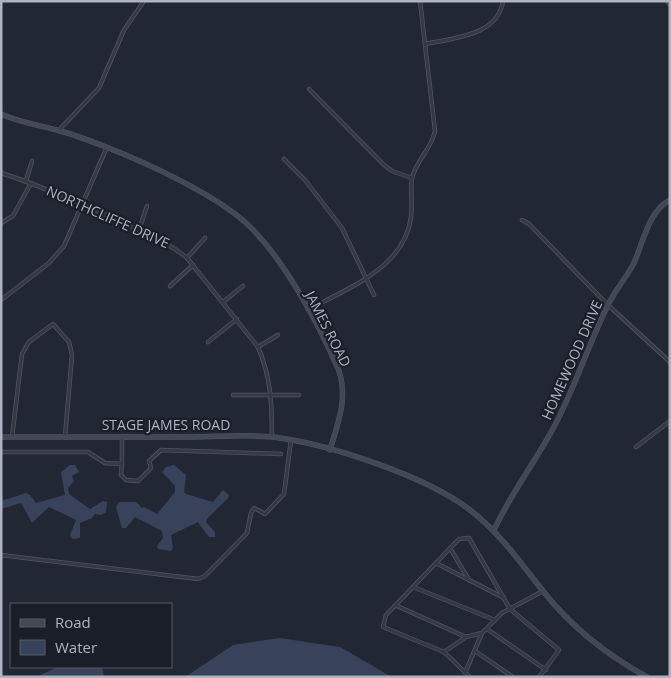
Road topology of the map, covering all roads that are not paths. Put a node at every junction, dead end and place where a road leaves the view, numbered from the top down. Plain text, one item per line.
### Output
1 (144, 1) edge
2 (420, 1) edge
3 (503, 1) edge
4 (667, 1) edge
5 (670, 4) edge
6 (425, 44) junction
7 (309, 89) dead end
8 (1, 114) edge
9 (60, 130) junction
10 (107, 147) junction
11 (284, 159) dead end
12 (32, 161) dead end
13 (1, 173) edge
14 (412, 178) junction
15 (26, 181) junction
16 (31, 183) junction
17 (670, 200) edge
18 (81, 204) junction
19 (148, 206) dead end
20 (522, 220) dead end
21 (1, 224) edge
22 (139, 230) junction
23 (205, 238) dead end
24 (186, 258) junction
25 (193, 265) junction
26 (365, 278) junction
27 (170, 286) dead end
28 (243, 286) dead end
29 (374, 295) dead end
30 (1, 300) edge
31 (223, 302) junction
32 (608, 305) junction
33 (308, 310) junction
34 (237, 320) junction
35 (278, 335) dead end
36 (208, 342) dead end
37 (258, 347) junction
38 (670, 362) edge
39 (232, 395) dead end
40 (272, 395) junction
41 (299, 395) dead end
42 (670, 421) edge
43 (1, 437) edge
44 (12, 437) junction
45 (65, 437) junction
46 (122, 437) junction
47 (272, 437) junction
48 (291, 440) junction
49 (636, 447) dead end
50 (330, 450) junction
51 (1, 452) edge
52 (281, 454) dead end
53 (122, 464) junction
54 (494, 530) junction
55 (450, 548) junction
56 (1, 556) edge
57 (436, 563) junction
58 (470, 582) junction
59 (413, 587) junction
60 (543, 591) junction
61 (504, 598) junction
62 (397, 606) junction
63 (510, 609) junction
64 (494, 620) junction
65 (487, 629) junction
66 (482, 633) junction
67 (466, 637) junction
68 (476, 651) junction
69 (444, 652) junction
70 (546, 670) junction
71 (465, 673) junction
72 (470, 677) edge
73 (513, 677) edge
74 (540, 677) edge
75 (647, 677) edge

1 - 9 street
2 - 6 street
3 - 6 street
4 - 5 street
6 - 14 street
7 - 14 street
8 - 9 street, JAMES ROAD
9 - 10 street, JAMES ROAD
10 - 18 street
10 - 33 street, JAMES ROAD
11 - 26 street
12 - 15 street
13 - 15 street, NORTHCLIFFE DRIVE
14 - 26 street
15 - 16 street, NORTHCLIFFE DRIVE
16 - 18 street, NORTHCLIFFE DRIVE
16 - 21 street
17 - 32 street, HOMEWOOD DRIVE
18 - 22 street, NORTHCLIFFE DRIVE
18 - 30 street
19 - 22 street
20 - 32 street
22 - 24 street, NORTHCLIFFE DRIVE
23 - 24 street
24 - 25 street, NORTHCLIFFE DRIVE
25 - 27 street
25 - 31 street, NORTHCLIFFE DRIVE
26 - 29 street
26 - 33 street
28 - 31 street
31 - 34 street, NORTHCLIFFE DRIVE
32 - 38 street
32 - 54 street, HOMEWOOD DRIVE
33 - 50 street, JAMES ROAD
34 - 36 street
34 - 37 street, NORTHCLIFFE DRIVE
35 - 37 street
37 - 40 street, NORTHCLIFFE DRIVE
39 - 40 street
40 - 41 street
40 - 47 street, NORTHCLIFFE DRIVE
42 - 49 street
43 - 44 street, STAGE JAMES ROAD
44 - 45 street, STAGE JAMES ROAD
44 - 45 street
45 - 46 street, STAGE JAMES ROAD
46 - 47 street, STAGE JAMES ROAD
46 - 53 street
47 - 48 street, STAGE JAMES ROAD
48 - 50 street, STAGE JAMES ROAD
48 - 56 street
50 - 54 street
51 - 53 street
52 - 53 street
54 - 60 street
55 - 57 street
55 - 58 street
55 - 61 street
57 - 58 street
57 - 59 street
58 - 61 street
59 - 62 street
59 - 64 street
60 - 63 street
60 - 75 street
61 - 63 street
62 - 67 street
62 - 69 street
63 - 64 street
63 - 70 street
64 - 65 street
65 - 66 street
65 - 70 street
66 - 67 street
66 - 68 street
67 - 69 street
68 - 71 street
68 - 73 street
69 - 71 street
70 - 74 street
71 - 72 street

